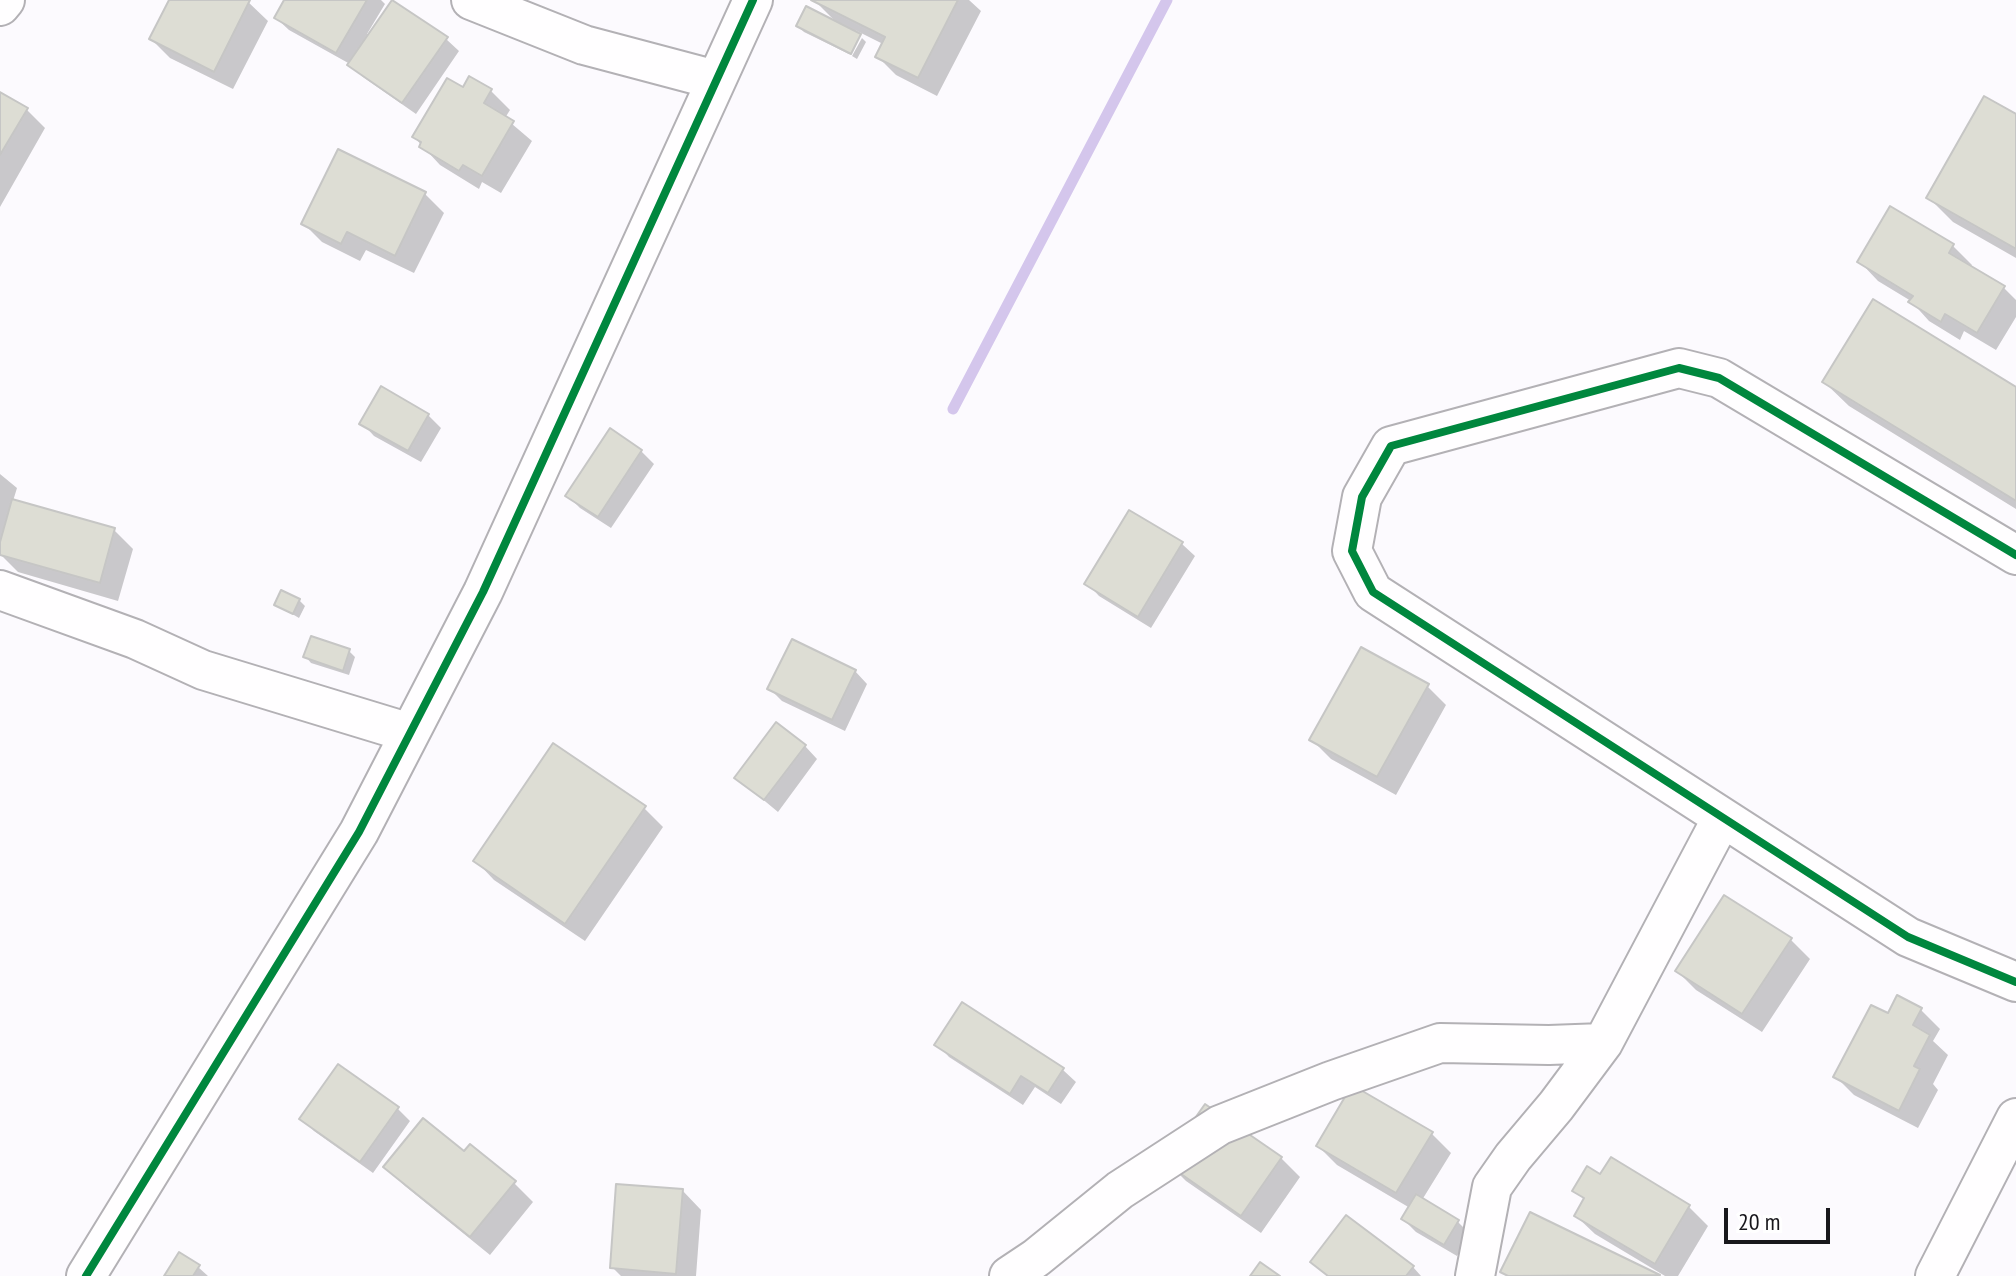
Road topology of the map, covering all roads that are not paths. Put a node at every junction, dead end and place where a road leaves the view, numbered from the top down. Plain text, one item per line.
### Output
1 (5, 0) edge
2 (471, 0) edge
3 (753, 0) edge
4 (0, 6) edge
5 (716, 80) junction
6 (2016, 555) edge
7 (0, 590) edge
8 (410, 733) junction
9 (1722, 818) junction
10 (2016, 982) edge
11 (1603, 1043) junction
12 (2016, 1118) edge
13 (86, 1276) edge
14 (1009, 1276) edge
15 (1475, 1276) edge
16 (1935, 1276) edge

1 - 4 street
2 - 5 street
3 - 5 street
5 - 8 street
6 - 9 street
7 - 8 street
8 - 13 street
9 - 10 street
9 - 11 street
11 - 14 street
11 - 15 street
12 - 16 street

